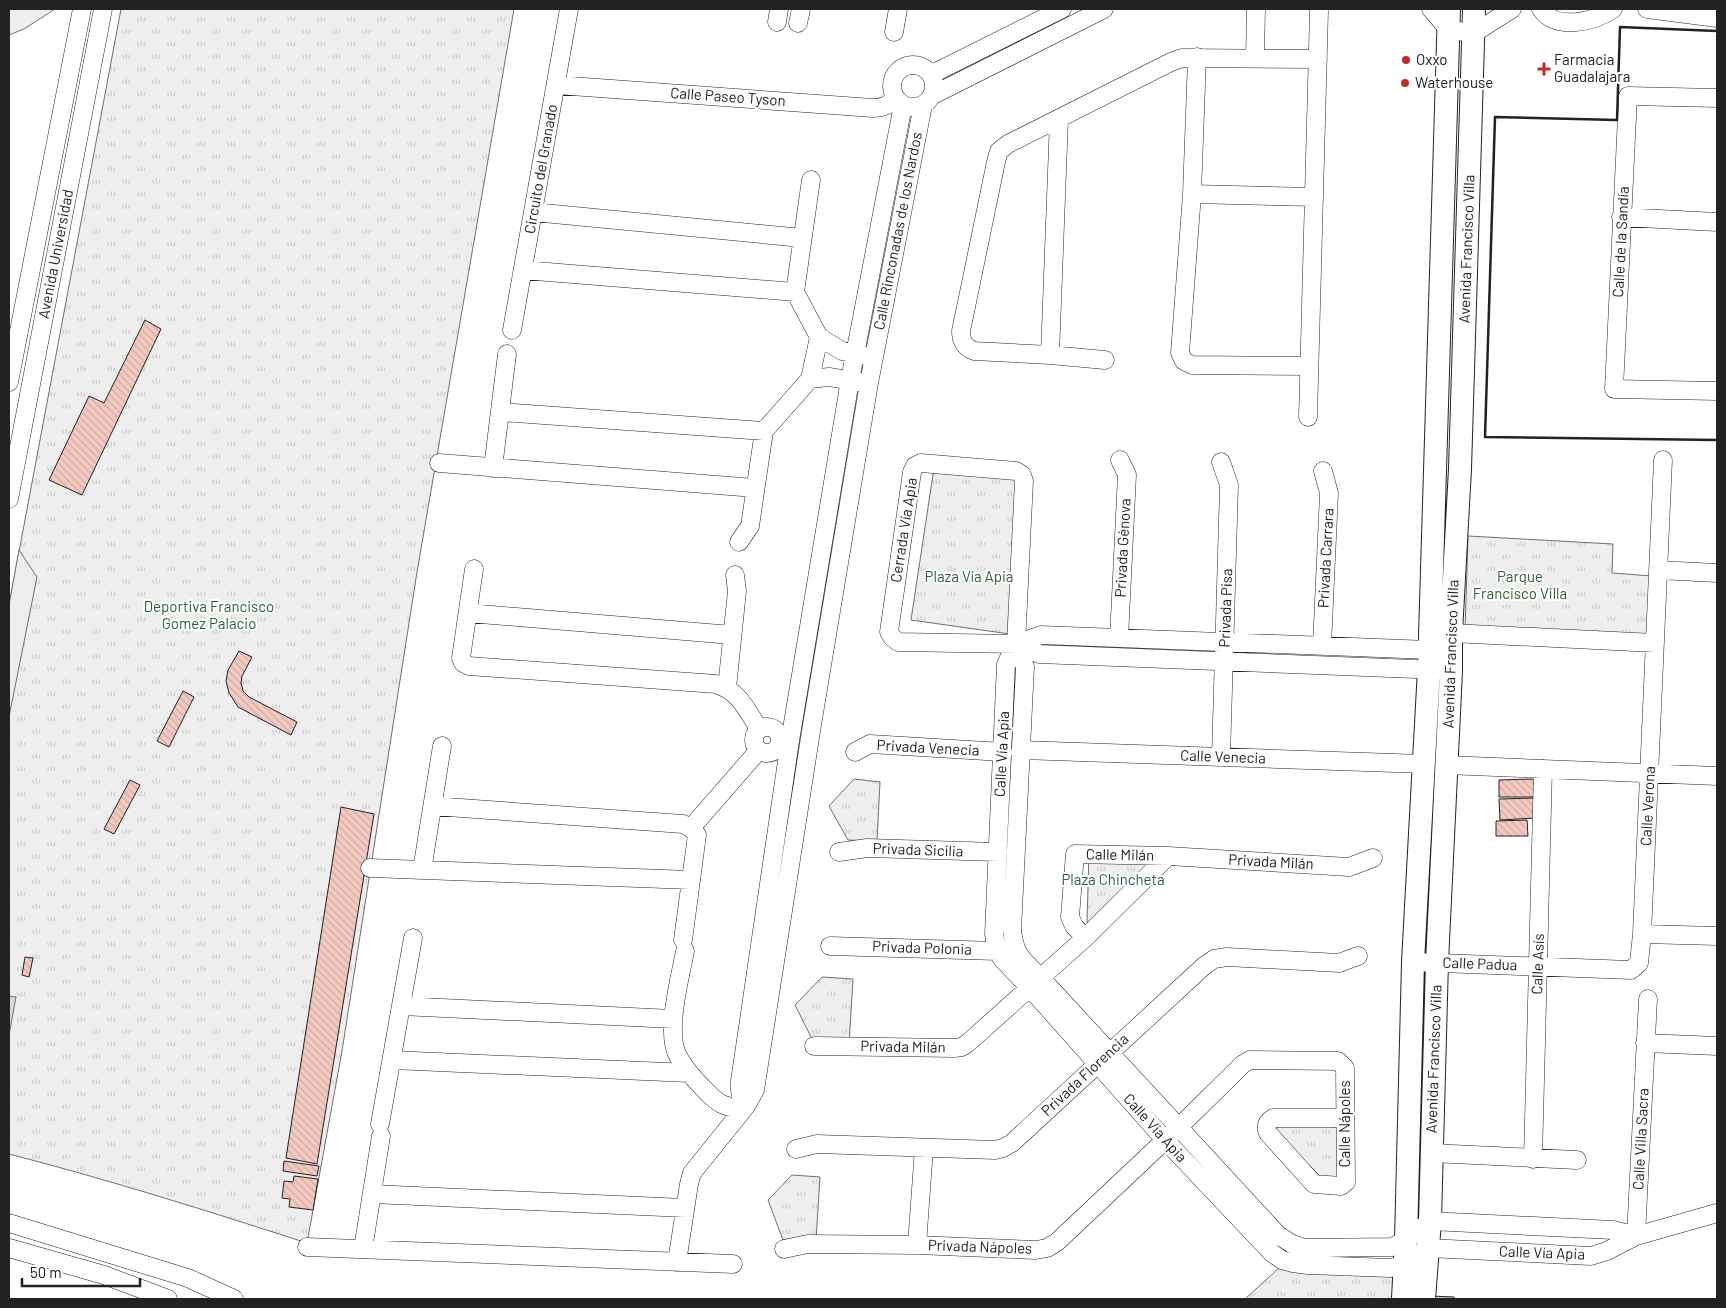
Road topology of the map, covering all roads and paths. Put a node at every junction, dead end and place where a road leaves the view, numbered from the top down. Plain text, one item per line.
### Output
1 (82, 9) edge
2 (104, 9) edge
3 (570, 9) edge
4 (898, 9) edge
5 (1062, 9) edge
6 (1104, 9) edge
7 (1256, 9) edge
8 (1431, 9) edge
9 (1474, 9) edge
10 (1512, 9) edge
11 (1541, 9) edge
12 (1613, 9) edge
13 (1647, 9) edge
14 (1319, 11) dead end
15 (1717, 18) edge
16 (1449, 19) edge
17 (894, 32) dead end
18 (1474, 33) junction
19 (1197, 57) junction
20 (1255, 58) junction
21 (1318, 59) junction
22 (932, 74) junction
23 (556, 85) junction
24 (1717, 98) edge
25 (928, 100) junction
26 (900, 102) junction
27 (1059, 119) junction
28 (56, 142) junction
29 (77, 146) junction
30 (811, 180) dead end
31 (1192, 194) junction
32 (1314, 196) junction
33 (533, 212) junction
34 (1621, 217) junction
35 (1717, 222) edge
36 (802, 238) junction
37 (523, 270) junction
38 (795, 292) junction
39 (512, 330) dead end
40 (819, 337) junction
41 (507, 354) dead end
42 (855, 354) junction
43 (1050, 355) junction
44 (874, 357) junction
45 (1105, 360) dead end
46 (1309, 366) junction
47 (810, 379) junction
48 (850, 380) junction
49 (9, 382) edge
50 (869, 383) junction
51 (1717, 392) edge
52 (500, 412) junction
53 (1308, 417) dead end
54 (764, 431) junction
55 (1120, 460) dead end
56 (1663, 460) dead end
57 (1221, 462) dead end
58 (439, 464) dead end
59 (493, 468) junction
60 (1434, 469) junction
61 (1460, 469) junction
62 (1323, 471) dead end
63 (755, 488) junction
64 (9, 499) edge
65 (739, 542) dead end
66 (474, 569) dead end
67 (1658, 570) junction
68 (1717, 573) edge
69 (735, 575) dead end
70 (468, 613) junction
71 (1450, 633) junction
72 (732, 635) junction
73 (1119, 638) junction
74 (1225, 642) junction
75 (1655, 643) junction
76 (1016, 644) junction
77 (1322, 646) junction
78 (1224, 661) junction
79 (1436, 663) junction
80 (727, 688) junction
81 (759, 729) junction
82 (785, 740) junction
83 (809, 743) junction
84 (442, 746) dead end
85 (759, 750) junction
86 (1022, 750) junction
87 (855, 752) dead end
88 (1003, 752) junction
89 (1221, 757) junction
90 (1435, 764) junction
91 (1543, 770) junction
92 (1650, 773) junction
93 (1717, 776) edge
94 (433, 806) junction
95 (691, 828) junction
96 (839, 852) dead end
97 (998, 852) junction
98 (1168, 856) junction
99 (1373, 858) dead end
100 (370, 868) dead end
101 (422, 870) junction
102 (691, 880) junction
103 (1642, 934) junction
104 (1717, 936) edge
105 (413, 938) dead end
106 (1085, 938) junction
107 (830, 946) dead end
108 (1005, 948) junction
109 (1358, 956) dead end
110 (1413, 962) junction
111 (1437, 962) junction
112 (1538, 966) junction
113 (1636, 967) joint
114 (1035, 982) junction
115 (1648, 999) dead end
116 (401, 1006) junction
117 (673, 1019) junction
118 (1645, 1043) junction
119 (814, 1046) dead end
120 (1717, 1046) edge
121 (1103, 1058) junction
122 (392, 1060) junction
123 (689, 1073) junction
124 (746, 1106) junction
125 (1345, 1118) junction
126 (1178, 1128) junction
127 (1165, 1140) junction
128 (924, 1148) junction
129 (796, 1149) dead end
130 (1431, 1153) junction
131 (1533, 1159) junction
132 (1577, 1160) dead end
133 (372, 1194) junction
134 (685, 1208) junction
135 (1717, 1213) edge
136 (1430, 1222) junction
137 (9, 1223) edge
138 (1507, 1225) junction
139 (1636, 1236) junction
140 (1406, 1240) junction
141 (917, 1245) junction
142 (307, 1247) dead end
143 (9, 1248) edge
144 (1428, 1248) junction
145 (364, 1249) junction
146 (784, 1249) dead end
147 (1504, 1252) junction
148 (677, 1262) junction
149 (734, 1264) dead end
150 (1405, 1265) junction
151 (168, 1299) edge
152 (234, 1299) edge
153 (1403, 1299) edge
154 (1424, 1299) edge

1 - 28 street, Avenida Universidad
2 - 29 street, Avenida Universidad
3 - 23 street, Circuito del Granado
4 - 17 street
5 - 22 street
6 - 25 street
7 - 20 street
8 - 16 street
9 - 18 main road, Avenida Francisco Villa
10 - 18 street
11 - 12 street
13 - 15 street
14 - 21 street
16 - 18 street
16 - 60 main road, Avenida Francisco Villa
18 - 61 main road, Avenida Francisco Villa
19 - 20 street
19 - 27 street
19 - 31 street
20 - 21 street
21 - 32 street
22 - 25 street
22 - 26 street
23 - 26 street, Calle Paseo Tyson
23 - 33 street, Circuito del Granado
24 - 34 street, Calle de la Sandía
25 - 26 street
25 - 44 street, Calle Rinconadas de los Nardos
26 - 42 street, Calle Rinconadas de los Nardos
27 - 43 street
27 - 43 street
28 - 29 street
28 - 49 street, Avenida Universidad
29 - 64 street, Avenida Universidad
30 - 36 street
31 - 32 street
31 - 46 street
32 - 46 street
33 - 36 street
33 - 37 street, Circuito del Granado
34 - 35 street
34 - 51 street, Calle de la Sandía
36 - 38 street
37 - 38 street
37 - 39 street, Circuito del Granado
38 - 40 street
40 - 42 street
40 - 47 street
41 - 52 street
42 - 44 street
42 - 48 street, Calle Rinconadas de los Nardos
43 - 45 street
44 - 50 street, Calle Rinconadas de los Nardos
46 - 53 street
47 - 48 street
47 - 54 street
48 - 50 street
48 - 82 street, Calle Rinconadas de los Nardos
50 - 83 street, Calle Rinconadas de los Nardos
52 - 54 street
52 - 59 street
54 - 63 street
55 - 73 street, Privada Génova
56 - 67 street, Calle Verona
57 - 74 street, Privada Pisa
58 - 59 street
59 - 63 street
60 - 61 main road
60 - 79 main road, Avenida Francisco Villa
61 - 71 main road, Avenida Francisco Villa
62 - 77 street, Privada Carrara
63 - 65 street
66 - 70 street
67 - 68 street
67 - 75 street, Calle Verona
69 - 72 street
70 - 72 street
70 - 80 street
71 - 75 street
71 - 79 main road, Avenida Francisco Villa
72 - 80 street
73 - 74 street
73 - 76 street
74 - 77 street
74 - 78 street, Privada Pisa
75 - 92 street, Calle Verona
76 - 76 street, Cerrada Vía Apia
76 - 78 street
76 - 86 street, Calle Vía Apia
76 - 88 street, Calle Vía Apia
77 - 79 street
78 - 79 street
78 - 89 street, Privada Pisa
79 - 90 main road, Avenida Francisco Villa
80 - 81 street
81 - 82 street
81 - 85 street
82 - 83 street
82 - 85 street
82 - 124 street, Calle Rinconadas de los Nardos
83 - 124 street, Calle Rinconadas de los Nardos
84 - 94 street
85 - 95 street
86 - 89 street, Calle Venecia
86 - 108 street, Calle Vía Apia
87 - 88 street, Privada Venecia
88 - 97 street, Calle Vía Apia
89 - 90 street, Calle Venecia
90 - 91 street, Calle Venecia
90 - 110 main road, Avenida Francisco Villa
90 - 111 main road, Avenida Francisco Villa
91 - 92 street, Calle Venecia
91 - 112 street, Calle Asís
92 - 93 street, Calle Venecia
92 - 103 street, Calle Verona
94 - 95 street
94 - 101 street
95 - 102 street
96 - 97 street, Privada Sicilia
97 - 108 street, Calle Vía Apia
98 - 99 street, Privada Milán
98 - 106 street, Calle Milán
98 - 106 street, Calle Milán
100 - 101 street
101 - 102 street
102 - 117 street
103 - 104 street
103 - 113 street, Calle Verona
105 - 116 street
106 - 114 street, Calle Milán
107 - 108 street, Privada Polonia
108 - 114 street, Calle Vía Apia
109 - 121 street, Privada Florencia
110 - 111 street, Calle Padua
110 - 140 main road, Avenida Francisco Villa
111 - 112 street, Calle Padua
111 - 130 main road, Avenida Francisco Villa
112 - 113 street, Calle Padua
112 - 131 street, Calle Asís
114 - 119 street, Privada Milán
114 - 121 street, Calle Vía Apia
115 - 118 street, Calle Villa Sacra
116 - 117 street
116 - 122 street
117 - 123 street
118 - 120 street
118 - 139 street, Calle Villa Sacra
121 - 126 street, Calle Vía Apia
121 - 127 street, Calle Vía Apia
121 - 128 street, Privada Florencia
122 - 123 street
122 - 133 street
123 - 124 street
124 - 134 street, Calle Rinconadas de los Nardos
125 - 125 street, Calle Nápoles
125 - 126 street, Calle Nápoles
126 - 127 street, Calle Nápoles
126 - 140 street, Calle Vía Apia
127 - 141 street, Privada Nápoles
127 - 150 street, Calle Vía Apia
128 - 129 street, Privada Florencia
128 - 141 street
130 - 131 street
130 - 136 main road, Avenida Francisco Villa
131 - 132 street
133 - 134 street
133 - 145 street
134 - 148 street, Calle Rinconadas de los Nardos
135 - 139 street, Calle Vía Apia
136 - 138 street, Calle Vía Apia
136 - 140 street, Calle Vía Apia
136 - 144 main road, Avenida Francisco Villa
137 - 152 street
138 - 139 street, Calle Vía Apia
138 - 147 street
139 - 147 street, Calle Vía Apia
140 - 150 main road, Avenida Francisco Villa
141 - 146 street, Privada Nápoles
142 - 145 street
143 - 151 street
144 - 147 street, Calle Vía Apia
144 - 150 street
144 - 154 main road, Avenida Francisco Villa
145 - 148 street
148 - 149 street
150 - 153 main road, Avenida Francisco Villa

